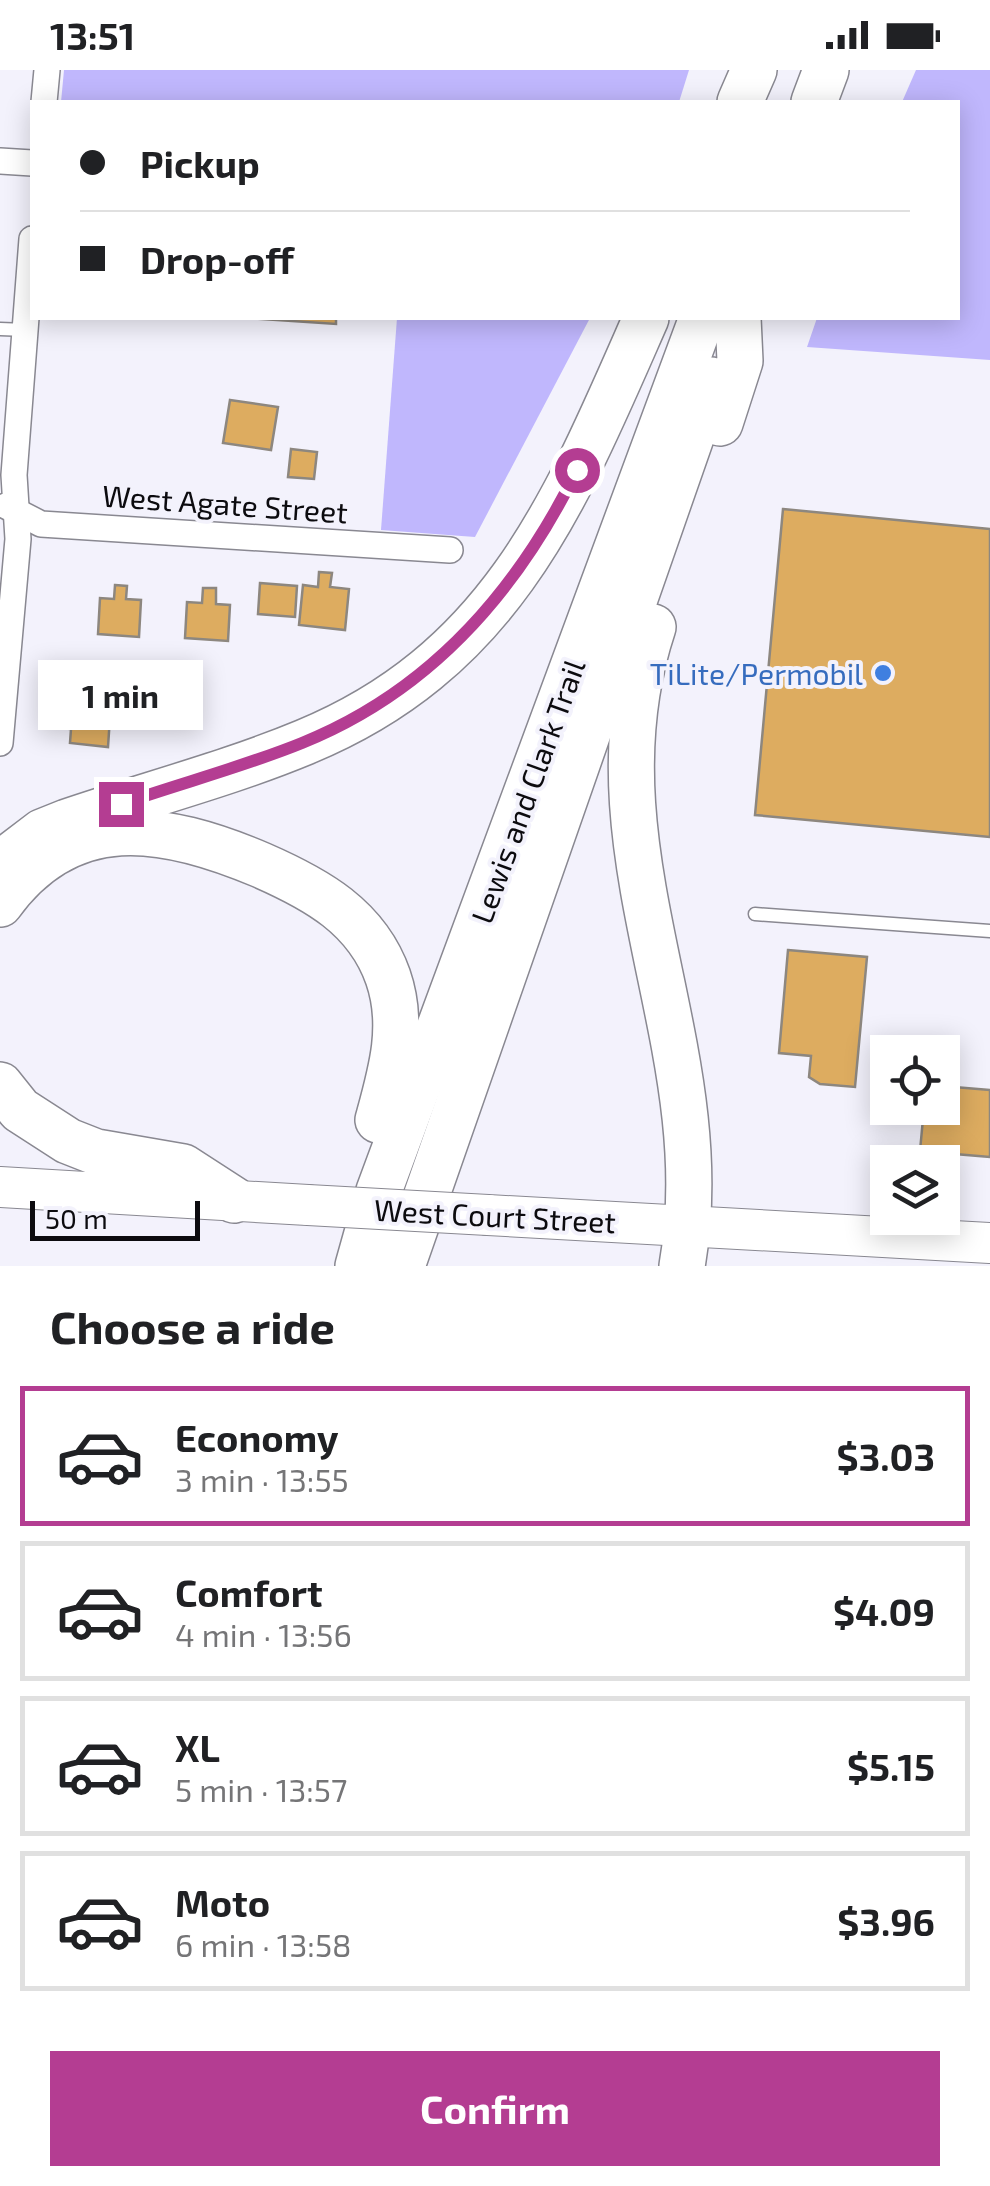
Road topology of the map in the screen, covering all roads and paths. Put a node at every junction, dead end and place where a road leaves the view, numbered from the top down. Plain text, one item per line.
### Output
1 (47, 70) edge
2 (754, 70) edge
3 (780, 70) edge
4 (826, 70) edge
5 (44, 100) edge
6 (741, 100) edge
7 (771, 100) edge
8 (815, 100) edge
9 (0, 161) edge
10 (30, 163) edge
11 (30, 248) edge
12 (645, 320) edge
13 (701, 320) edge
14 (735, 320) edge
15 (736, 320) edge
16 (13, 330) edge
17 (8, 509) edge
18 (450, 550) dead end
19 (4, 676) edge
20 (0, 742) edge
21 (0, 864) edge
22 (0, 904) edge
23 (755, 914) dead end
24 (990, 932) edge
25 (0, 1085) edge
26 (0, 1187) edge
27 (379, 1191) junction
28 (234, 1200) junction
29 (990, 1242) edge
30 (685, 1246) edge
31 (358, 1266) edge
32 (402, 1266) edge

1 - 5 street
2 - 6 highway
3 - 7 highway
4 - 8 highway
9 - 10 street
11 - 16 street
12 - 21 highway
13 - 27 highway, Lewis and Clark Trail
14 - 32 highway, Lewis and Clark Trail
15 - 30 highway
16 - 17 street
17 - 18 street, West Agate Street
17 - 19 street
19 - 20 street
22 - 27 highway
23 - 24 lane
25 - 28 highway
26 - 28 main road, West Court Street
27 - 31 highway, Lewis and Clark Trail
28 - 30 main road, West Court Street, bridge
29 - 30 main road, West Court Street

